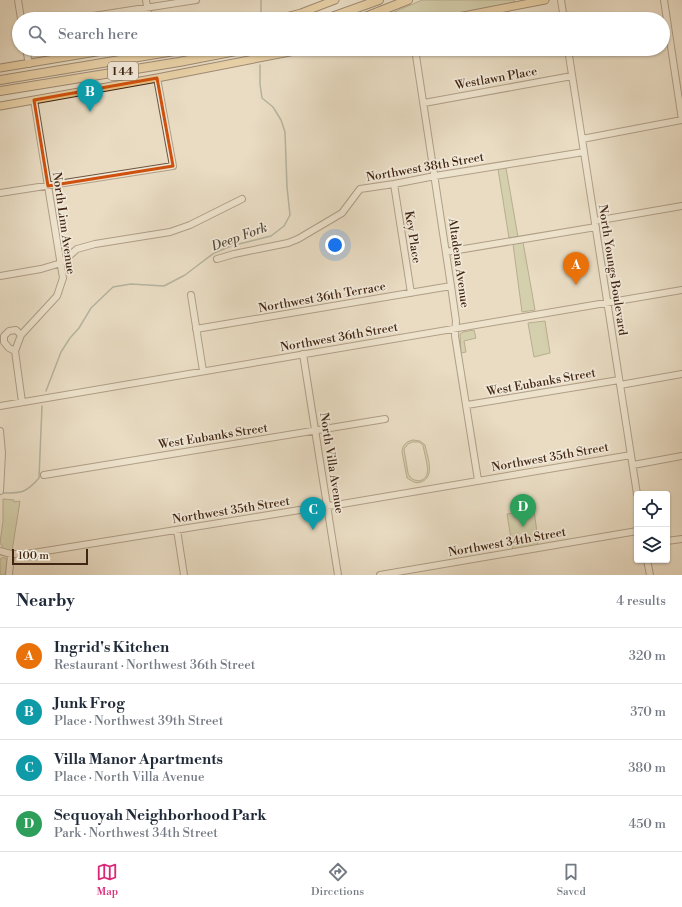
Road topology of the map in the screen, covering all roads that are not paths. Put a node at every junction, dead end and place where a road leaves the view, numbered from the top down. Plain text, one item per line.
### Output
1 (18, 0) edge
2 (146, 0) edge
3 (196, 0) edge
4 (336, 0) edge
5 (379, 0) edge
6 (408, 0) edge
7 (546, 0) edge
8 (561, 0) edge
9 (664, 0) edge
10 (534, 1) edge
11 (147, 8) junction
12 (20, 12) edge
13 (120, 12) edge
14 (148, 12) edge
15 (304, 12) edge
16 (346, 12) edge
17 (378, 12) edge
18 (481, 12) edge
19 (563, 12) edge
20 (666, 12) edge
21 (670, 40) edge
22 (27, 56) edge
23 (74, 56) edge
24 (144, 56) edge
25 (210, 56) edge
26 (269, 56) edge
27 (416, 56) edge
28 (569, 56) edge
29 (29, 64) junction
30 (0, 68) edge
31 (572, 76) junction
32 (157, 78) junction
33 (0, 80) edge
34 (0, 91) edge
35 (34, 100) junction
36 (424, 103) junction
37 (0, 106) edge
38 (682, 120) edge
39 (582, 138) junction
40 (584, 152) junction
41 (435, 176) junction
42 (394, 184) junction
43 (48, 186) junction
44 (0, 193) edge
45 (242, 199) dead end
46 (682, 206) edge
47 (595, 224) junction
48 (446, 252) junction
49 (217, 259) dead end
50 (61, 263) junction
51 (0, 276) edge
52 (451, 286) junction
53 (682, 290) edge
54 (411, 293) junction
55 (191, 295) dead end
56 (607, 303) junction
57 (456, 328) junction
58 (196, 329) junction
59 (21, 335) junction
60 (15, 351) junction
61 (303, 354) junction
62 (203, 371) junction
63 (682, 374) edge
64 (620, 382) junction
65 (22, 402) junction
66 (467, 405) junction
67 (0, 406) edge
68 (385, 419) dead end
69 (0, 431) edge
70 (316, 431) junction
71 (1, 453) edge
72 (631, 455) junction
73 (682, 456) edge
74 (633, 465) junction
75 (44, 475) dead end
76 (478, 480) junction
77 (0, 485) edge
78 (637, 491) edge
79 (0, 492) edge
80 (327, 506) junction
81 (177, 530) junction
82 (634, 532) edge
83 (682, 539) edge
84 (670, 541) edge
85 (0, 551) edge
86 (11, 554) junction
87 (648, 563) edge
88 (9, 575) edge
89 (184, 575) edge
90 (338, 575) edge
91 (380, 575) edge
92 (650, 575) edge

1 - 12 street
2 - 11 street
3 - 11 street
4 - 15 main road
5 - 16 highway
6 - 17 highway
7 - 10 main road
8 - 19 street
9 - 20 street
10 - 18 main road
11 - 13 street
11 - 14 street
21 - 38 street
22 - 29 street
23 - 29 main road
24 - 33 highway, I 44
25 - 34 highway, I 44
26 - 32 main road
27 - 36 street, Altadena Avenue
28 - 31 street, North Youngs Boulevard
29 - 30 main road
31 - 36 street, Westlawn Place
31 - 39 street, North Youngs Boulevard
32 - 35 main road
32 - 43 street
35 - 37 main road
35 - 43 street, North Linn Avenue
36 - 41 street, Altadena Avenue
38 - 39 street
39 - 40 street, North Youngs Boulevard
40 - 41 street, Northwest 38th Street
40 - 47 street, North Youngs Boulevard
41 - 42 street, Northwest 38th Street
41 - 48 street, Altadena Avenue
42 - 49 street, Northwest 38th Street
42 - 54 street, Key Place
43 - 44 street
43 - 50 street, North Linn Avenue
45 - 50 street
46 - 47 street
47 - 48 street
47 - 56 street, North Youngs Boulevard
48 - 52 street, Altadena Avenue
50 - 51 street
50 - 59 street, North Linn Avenue
52 - 54 street, Northwest 36th Terrace
52 - 57 street, Altadena Avenue
53 - 56 street, Northwest 36th Street
54 - 58 street, Northwest 36th Terrace
55 - 58 street
56 - 57 street, Northwest 36th Street
56 - 64 street, North Youngs Boulevard
57 - 61 street, Northwest 36th Street
57 - 66 street, Altadena Avenue
58 - 62 street
59 - 60 street, North Linn Avenue
59 - 60 street, North Linn Avenue
60 - 65 street, North Linn Avenue
61 - 62 street, Northwest 36th Street
61 - 70 street, North Villa Avenue
62 - 65 street, Northwest 36th Street
63 - 64 street, West Eubanks Street
64 - 66 street, West Eubanks Street
64 - 72 street, North Youngs Boulevard
65 - 67 street, Northwest 36th Street
66 - 76 street, Altadena Avenue
68 - 70 street, West Eubanks Street
69 - 71 street
70 - 75 street, West Eubanks Street
70 - 80 street, North Villa Avenue
71 - 77 street
72 - 74 street, North Youngs Boulevard
72 - 76 street, Northwest 35th Street
73 - 74 street
74 - 78 street, North Youngs Boulevard
76 - 80 street, Northwest 35th Street
77 - 79 street
80 - 81 street, Northwest 35th Street
80 - 90 street, North Villa Avenue
81 - 86 street, Northwest 35th Street
81 - 89 street
82 - 91 street, Northwest 34th Street
83 - 84 street
85 - 86 street, Northwest 35th Street
86 - 88 street
87 - 92 street

